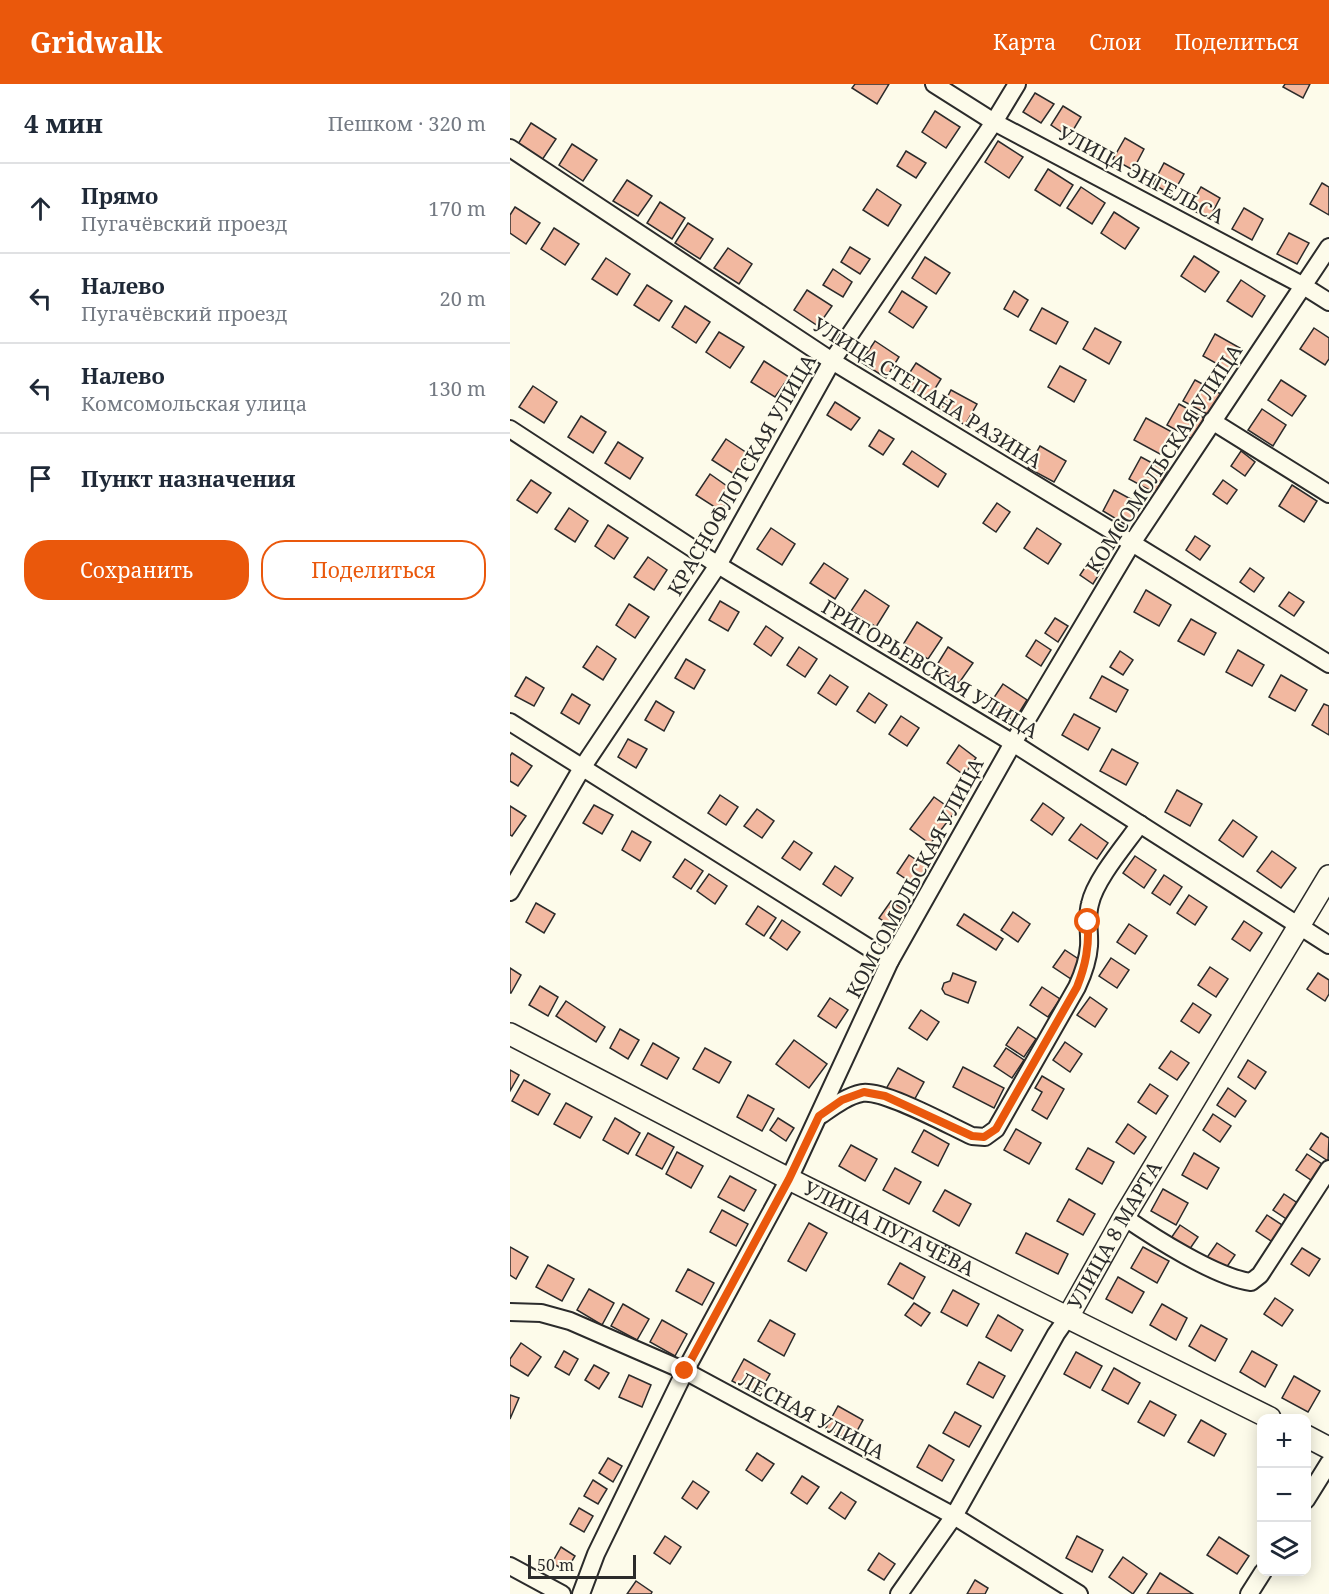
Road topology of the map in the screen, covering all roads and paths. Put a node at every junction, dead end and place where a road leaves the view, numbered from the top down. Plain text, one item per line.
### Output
1 (934, 84) edge
2 (1017, 84) edge
3 (994, 122) junction
4 (510, 148) edge
5 (1329, 247) edge
6 (1302, 285) junction
7 (1329, 302) edge
8 (832, 361) junction
9 (1212, 421) junction
10 (510, 429) edge
11 (1329, 494) edge
12 (1132, 543) junction
13 (718, 565) junction
14 (1329, 664) edge
15 (510, 722) edge
16 (1013, 742) junction
17 (582, 768) junction
18 (1140, 824) junction
19 (1329, 876) edge
20 (510, 892) edge
21 (1299, 926) junction
22 (1329, 945) edge
23 (890, 961) junction
24 (510, 1034) edge
25 (819, 1116) junction
26 (1329, 1169) edge
27 (789, 1179) junction
28 (1124, 1217) junction
29 (510, 1312) edge
30 (1068, 1317) junction
31 (685, 1371) junction
32 (1260, 1414) edge
33 (1311, 1439) edge
34 (1329, 1448) edge
35 (1329, 1463) edge
36 (1311, 1492) edge
37 (954, 1516) junction
38 (510, 1566) edge
39 (1260, 1576) edge
40 (562, 1594) edge
41 (581, 1594) edge
42 (899, 1594) edge
43 (1079, 1594) edge
44 (1249, 1594) edge

1 - 3 street, УЛИЦА ЭНГЕЛЬСА
2 - 3 street, КРАСНОФЛОТСКАЯ УЛИЦА
3 - 6 street, УЛИЦА ЭНГЕЛЬСА
3 - 8 street, КРАСНОФЛОТСКАЯ УЛИЦА
4 - 8 street, УЛИЦА СТЕПАНА РАЗИНА
5 - 6 street, КОМСОМОЛЬСКАЯ УЛИЦА
6 - 7 street, УЛИЦА ЭНГЕЛЬСА
6 - 9 street, КОМСОМОЛЬСКАЯ УЛИЦА
8 - 12 street, УЛИЦА СТЕПАНА РАЗИНА
8 - 13 street, КРАСНОФЛОТСКАЯ УЛИЦА
9 - 11 street
9 - 12 street, КОМСОМОЛЬСКАЯ УЛИЦА
10 - 13 street, ГРИГОРЬЕВСКАЯ УЛИЦА
12 - 14 street, УЛИЦА СТЕПАНА РАЗИНА
12 - 16 street, КОМСОМОЛЬСКАЯ УЛИЦА
13 - 16 street, ГРИГОРЬЕВСКАЯ УЛИЦА
13 - 17 street, КРАСНОФЛОТСКАЯ УЛИЦА
15 - 17 street
16 - 18 street, ГРИГОРЬЕВСКАЯ УЛИЦА
16 - 23 street, КОМСОМОЛЬСКАЯ УЛИЦА
17 - 20 street, КРАСНОФЛОТСКАЯ УЛИЦА
17 - 23 street
18 - 21 street, ГРИГОРЬЕВСКАЯ УЛИЦА
18 - 25 street
19 - 21 main road, УЛИЦА 8 МАРТА
21 - 22 street, ГРИГОРЬЕВСКАЯ УЛИЦА
21 - 28 main road, УЛИЦА 8 МАРТА
23 - 25 street, КОМСОМОЛЬСКАЯ УЛИЦА
24 - 27 main road, УЛИЦА ПУГАЧЁВА
25 - 27 street, КОМСОМОЛЬСКАЯ УЛИЦА
26 - 28 street
27 - 30 main road, УЛИЦА ПУГАЧЁВА
27 - 31 street, КОМСОМОЛЬСКАЯ УЛИЦА
28 - 30 main road, УЛИЦА 8 МАРТА
29 - 31 street, ЛЕСНАЯ УЛИЦА
30 - 32 main road, УЛИЦА ПУГАЧЁВА
30 - 37 street, УЛИЦА 8 МАРТА
31 - 37 street, ЛЕСНАЯ УЛИЦА
31 - 41 street, КОМСОМОЛЬСКАЯ УЛИЦА
33 - 34 main road
35 - 36 street
37 - 42 street, УЛИЦА 8 МАРТА
37 - 43 street, ЛЕСНАЯ УЛИЦА
38 - 40 street
39 - 44 street

